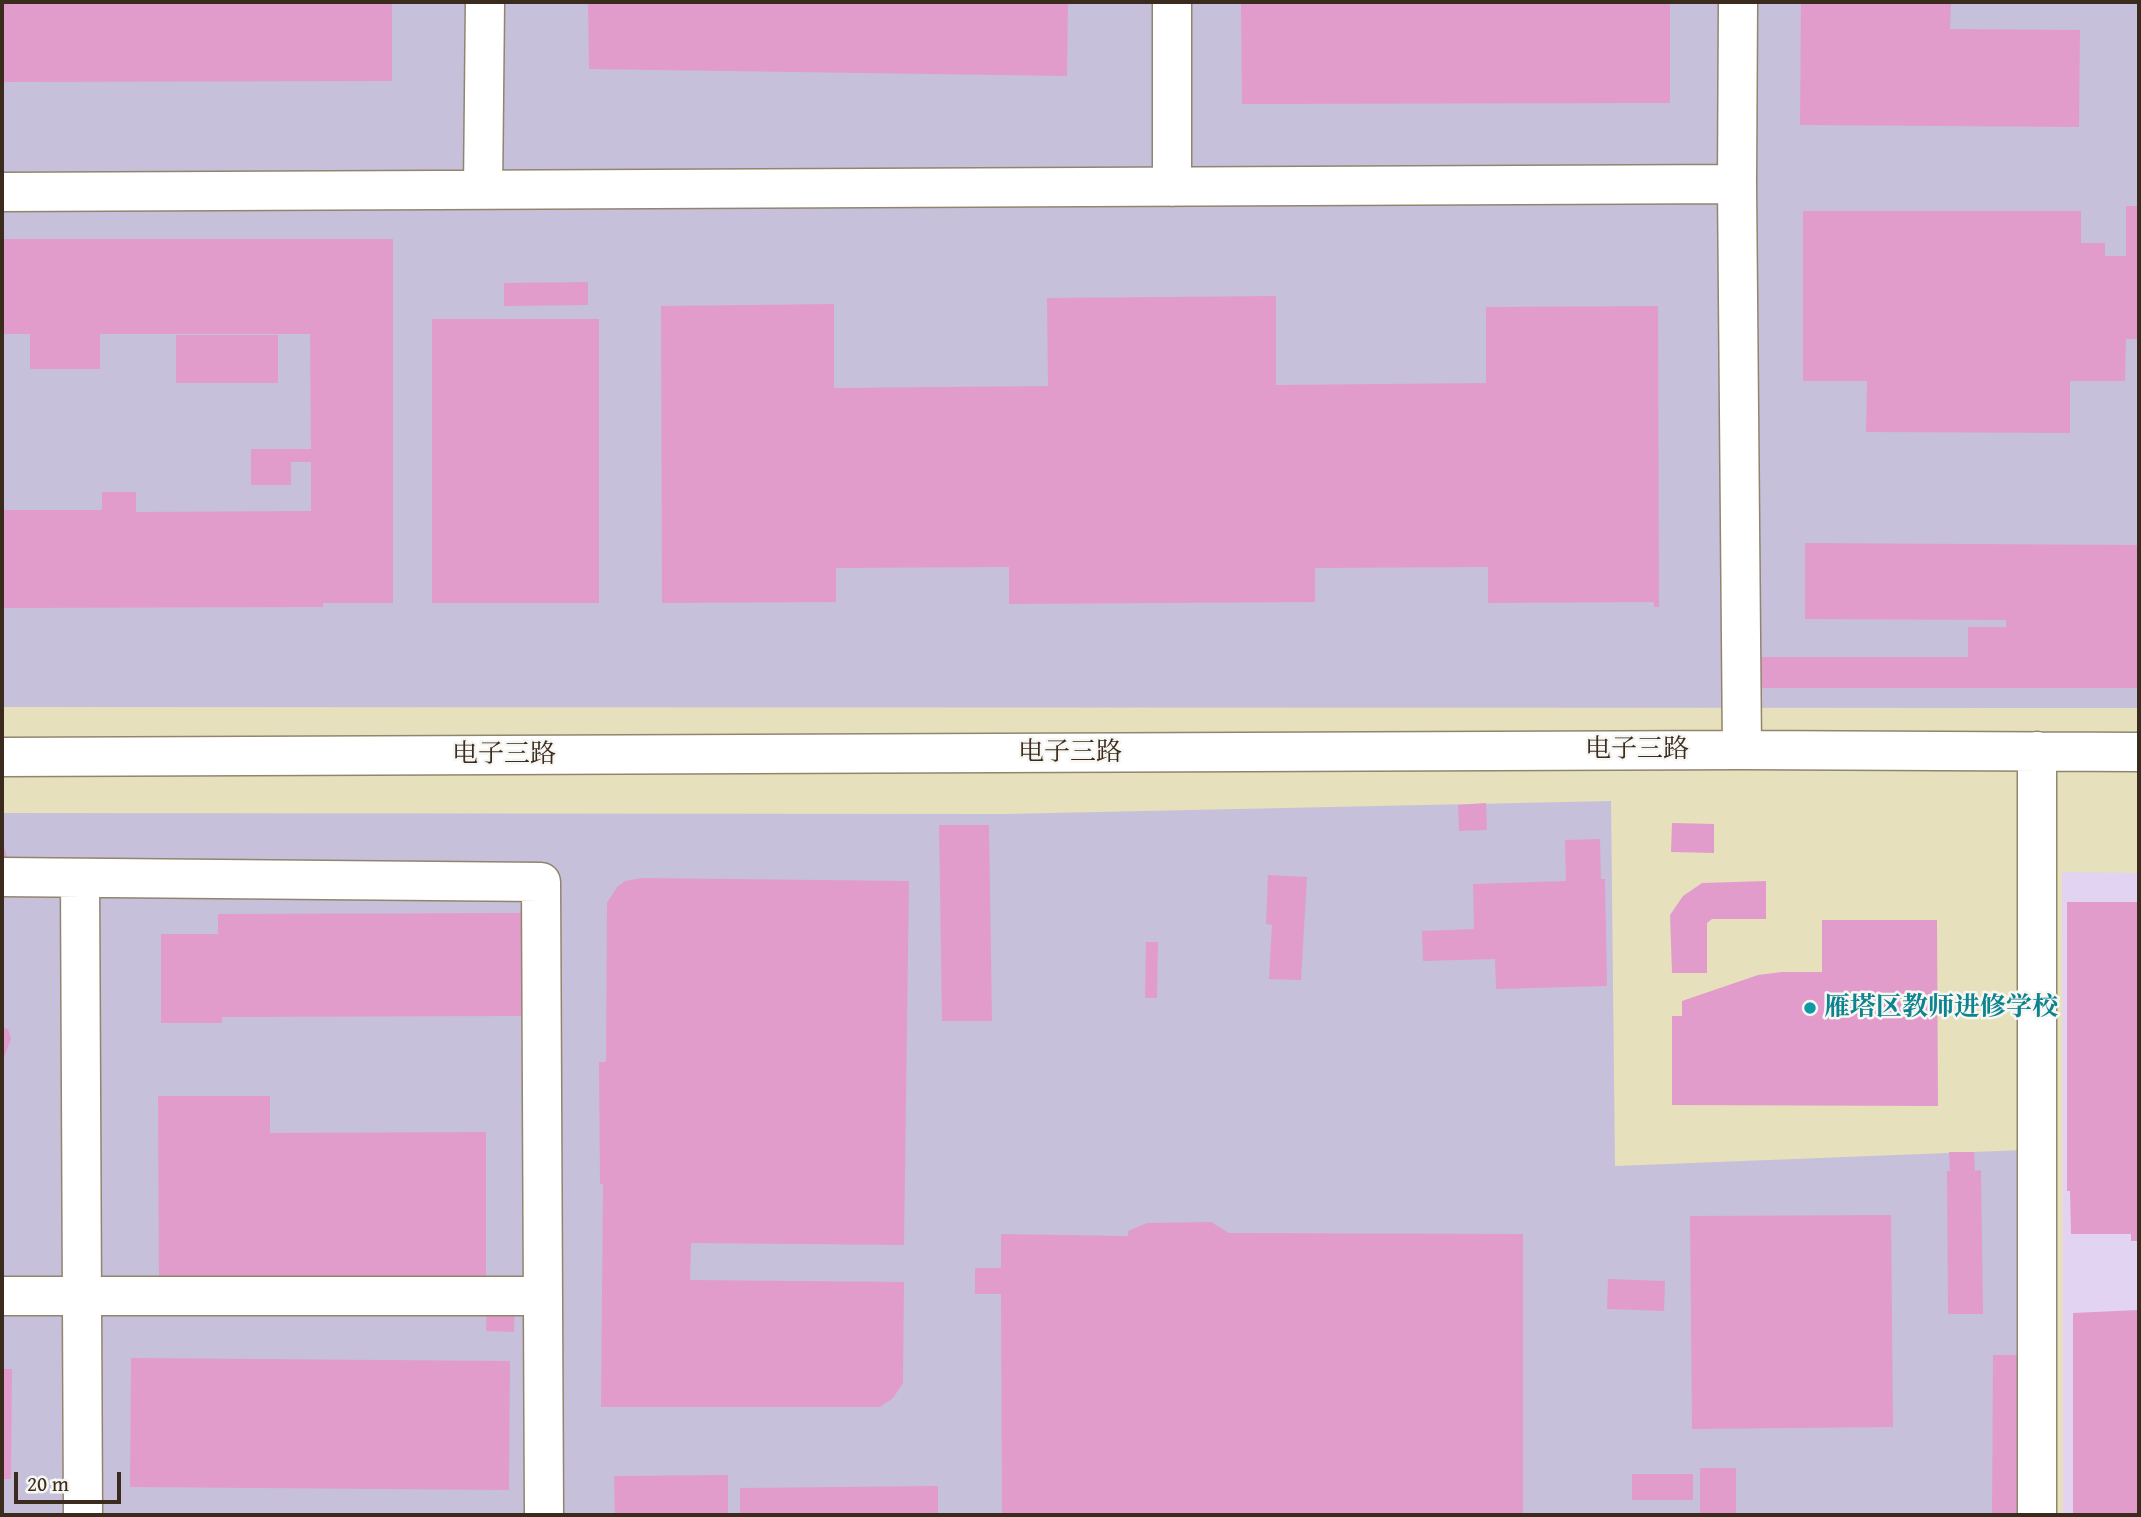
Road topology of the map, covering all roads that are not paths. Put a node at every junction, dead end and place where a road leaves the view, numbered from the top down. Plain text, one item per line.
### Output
1 (485, 2) edge
2 (1172, 2) edge
3 (1738, 2) edge
4 (1737, 184) junction
5 (1172, 187) junction
6 (483, 190) junction
7 (2, 192) edge
8 (1742, 750) junction
9 (2037, 751) junction
10 (2139, 751) edge
11 (2, 757) edge
12 (2, 877) edge
13 (80, 878) junction
14 (2, 1296) edge
15 (82, 1296) junction
16 (543, 1296) junction
17 (83, 1515) edge
18 (544, 1515) edge
19 (2037, 1515) edge

1 - 6 street
2 - 5 street
3 - 4 street
4 - 5 street
4 - 8 street
5 - 6 street
6 - 7 street
8 - 9 street, 电子三路
8 - 11 street, 电子三路
9 - 10 street, 电子三路
9 - 19 street
12 - 13 street
13 - 15 street
13 - 16 street
14 - 15 street
15 - 16 street
15 - 17 street
16 - 18 street

